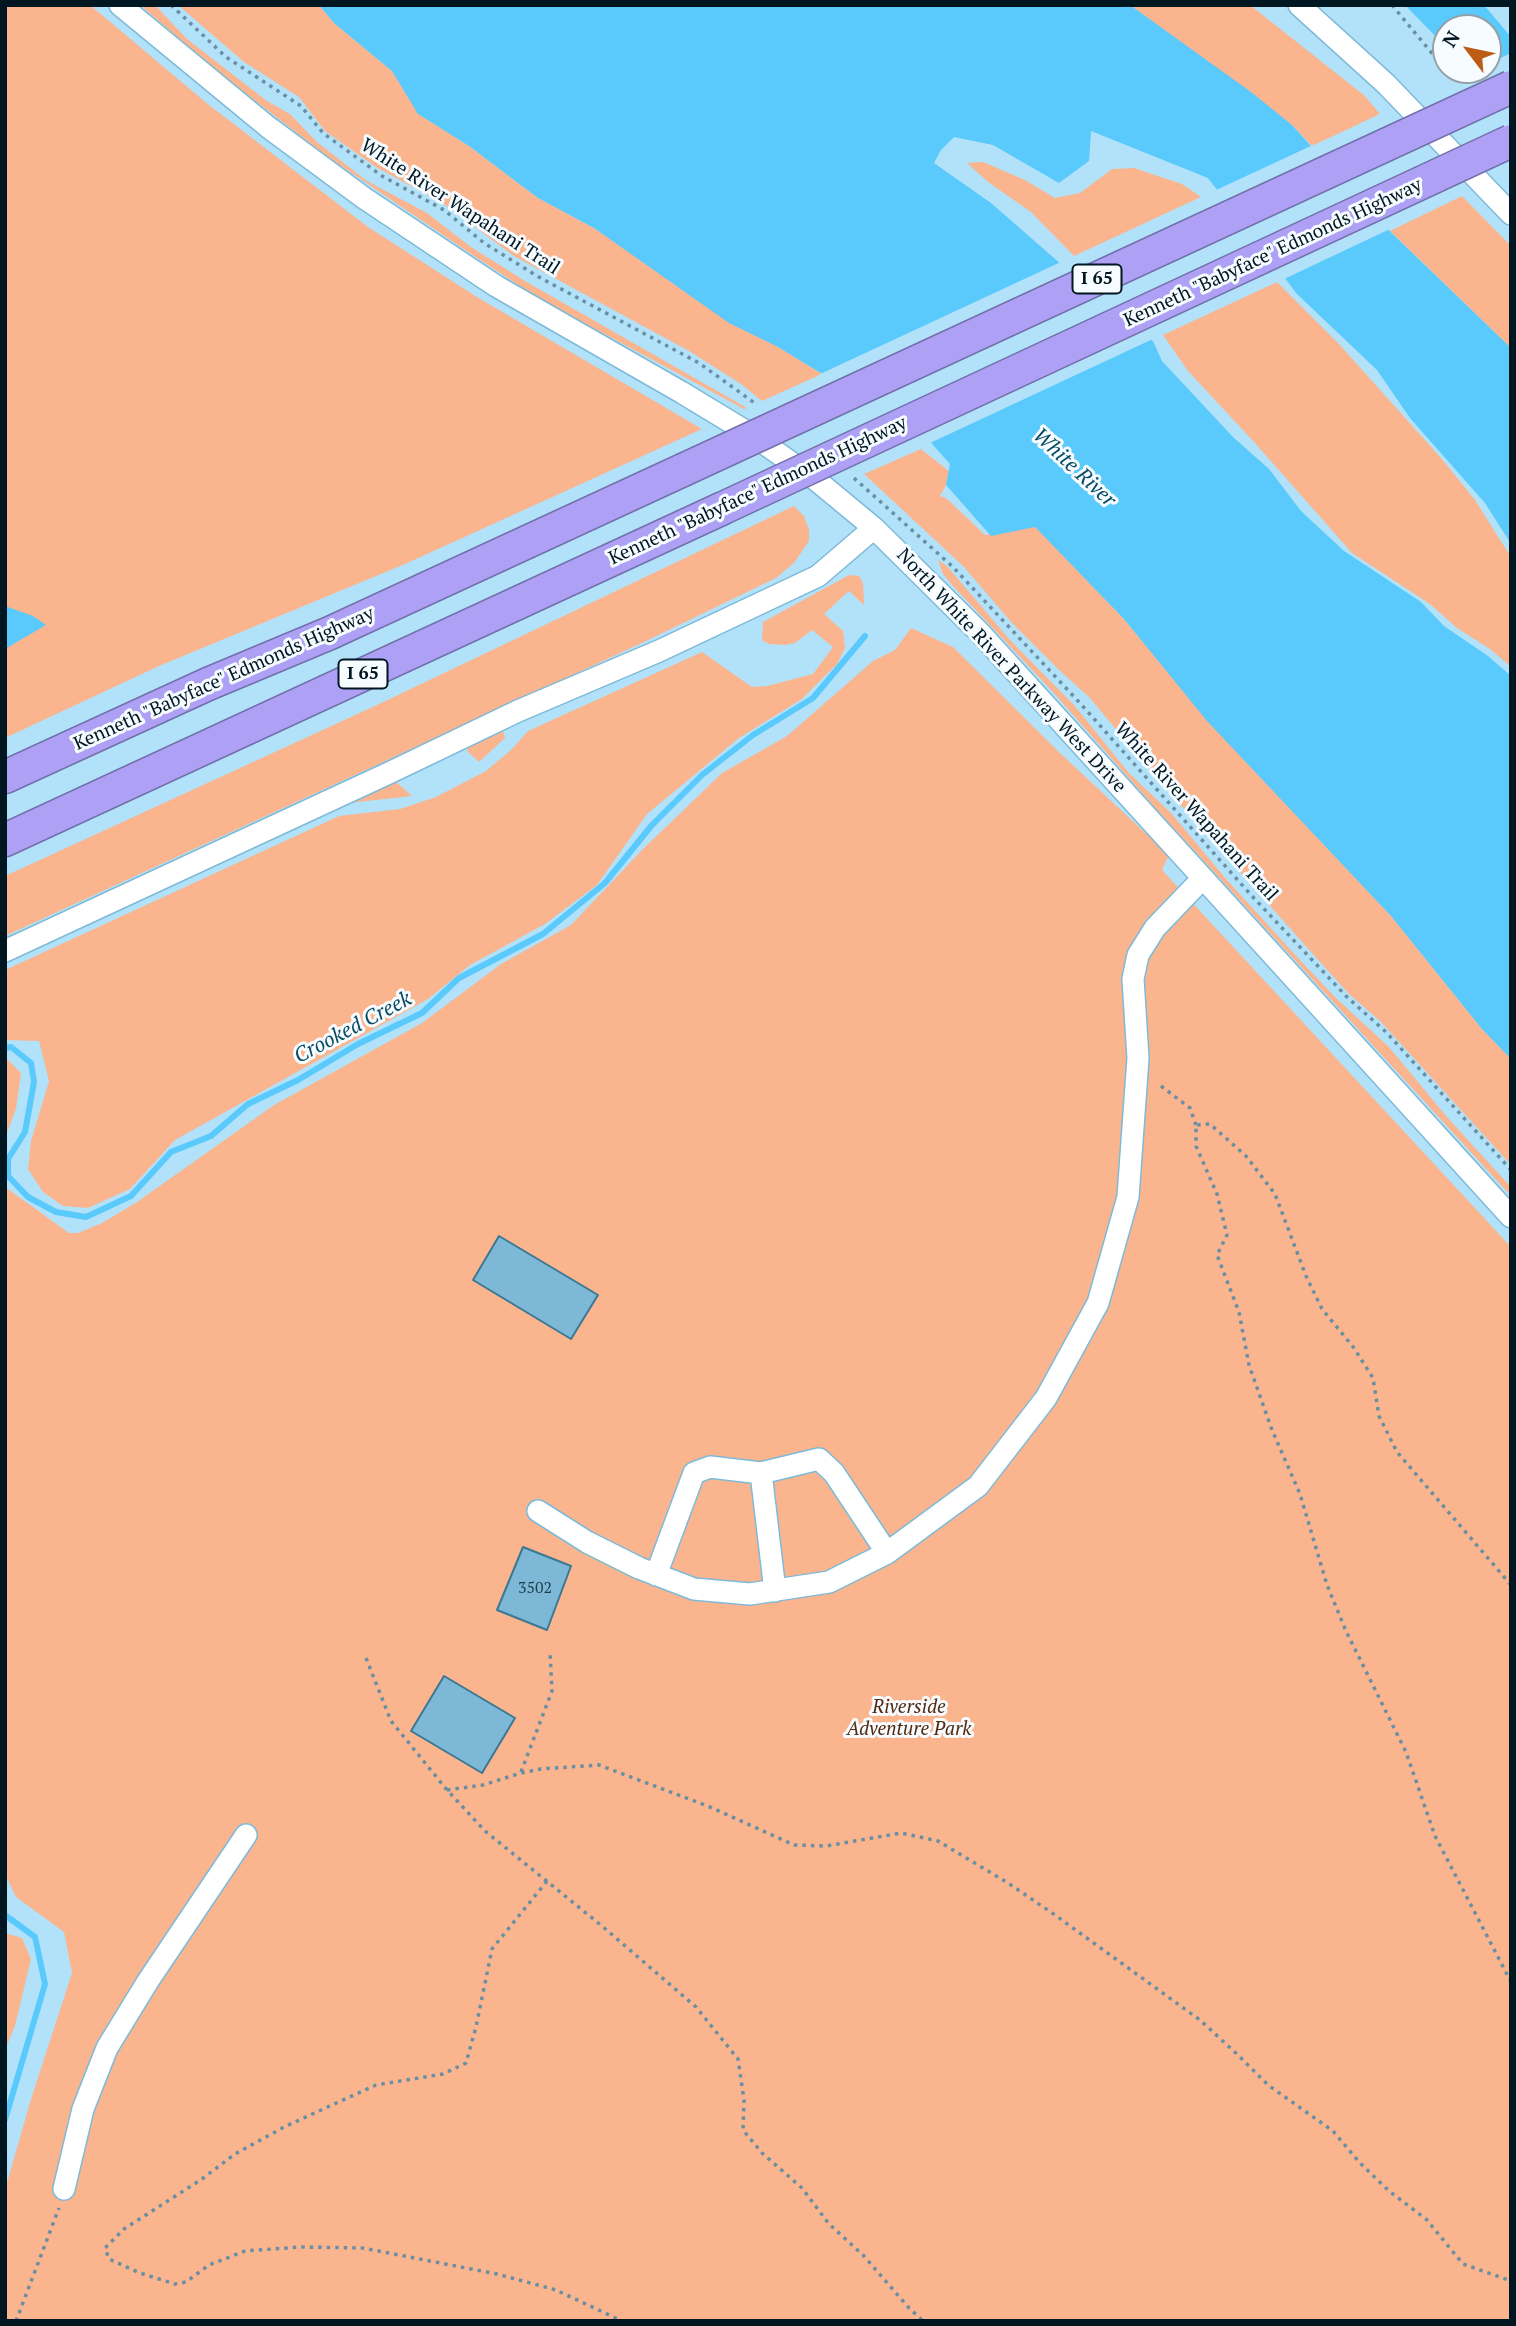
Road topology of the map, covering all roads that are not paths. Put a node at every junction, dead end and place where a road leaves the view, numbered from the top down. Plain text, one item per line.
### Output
1 (120, 5) edge
2 (1299, 5) edge
3 (1511, 87) edge
4 (1511, 141) edge
5 (1511, 214) edge
6 (874, 528) junction
7 (5, 777) edge
8 (5, 840) edge
9 (1202, 878) junction
10 (5, 951) edge
11 (1511, 1217) edge
12 (761, 1473) junction
13 (538, 1511) dead end
14 (887, 1553) junction
15 (656, 1575) junction
16 (775, 1591) junction
17 (246, 1835) dead end
18 (64, 2189) road end

1 - 6 street, North White River Parkway West Drive
2 - 5 street
3 - 7 highway, Kenneth "Babyface" Edmonds Highway / I 65, bridge
4 - 8 highway, Kenneth "Babyface" Edmonds Highway / I 65, bridge
6 - 9 street, North White River Parkway West Drive
6 - 10 street
9 - 11 street, North White River Parkway West Drive
9 - 14 street
12 - 14 street
12 - 15 street
12 - 16 street
13 - 15 street
14 - 16 street
15 - 16 street
17 - 18 street

